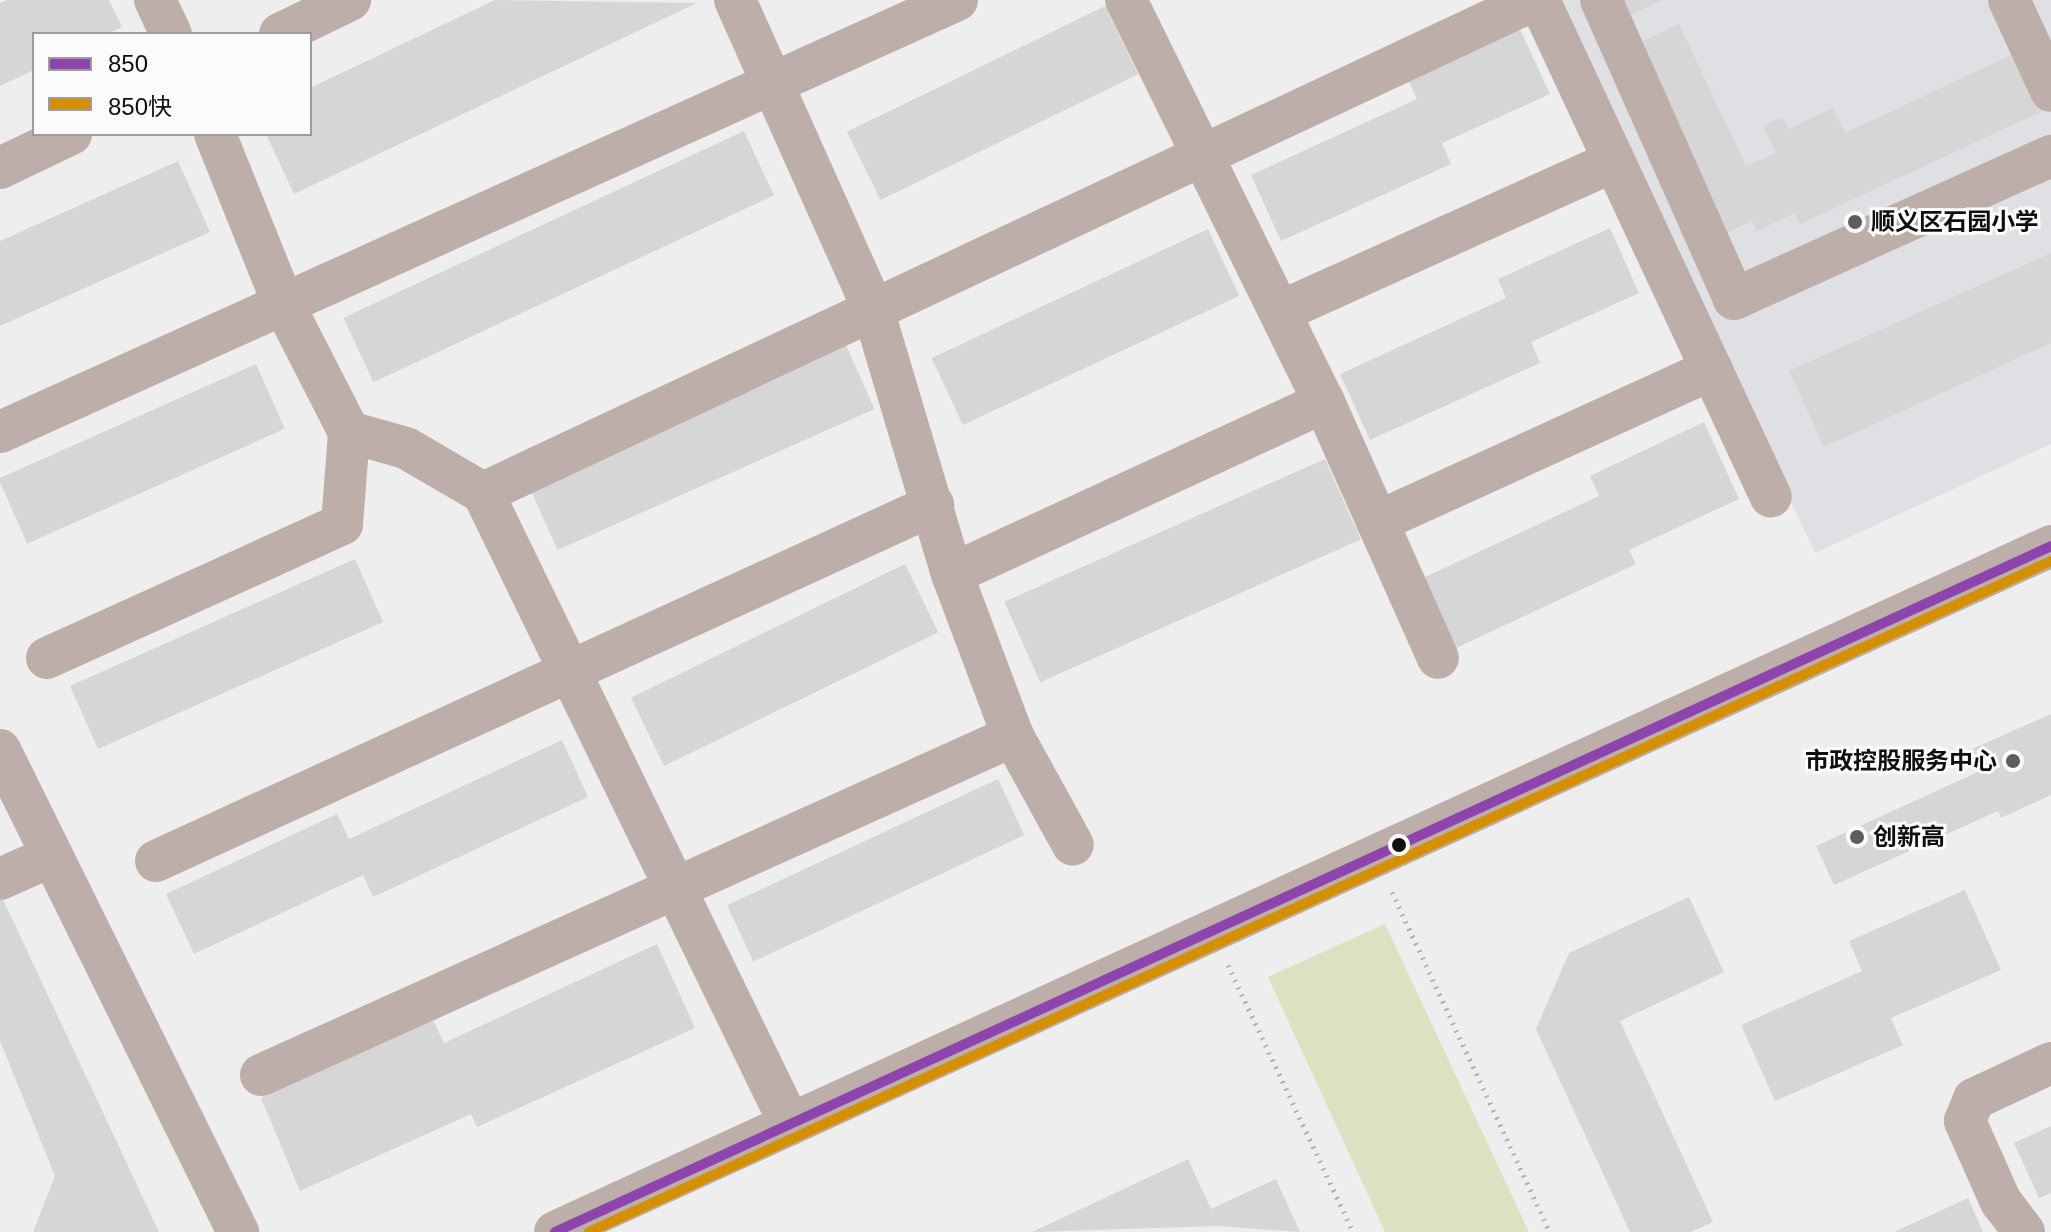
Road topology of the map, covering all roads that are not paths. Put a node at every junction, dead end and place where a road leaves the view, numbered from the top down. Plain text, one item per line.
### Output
1 (155, 0) edge
2 (350, 0) edge
3 (735, 0) edge
4 (957, 0) edge
5 (1126, 0) edge
6 (1536, 0) edge
7 (1601, 0) edge
8 (2009, 0) edge
9 (170, 32) edge
10 (284, 32) edge
11 (767, 86) junction
12 (2051, 91) edge
13 (67, 136) edge
14 (216, 136) edge
15 (1209, 156) junction
16 (2051, 156) edge
17 (1614, 161) junction
18 (0, 168) edge
19 (283, 303) junction
20 (872, 306) junction
21 (1284, 310) junction
22 (1712, 369) junction
23 (1324, 402) junction
24 (0, 432) edge
25 (349, 432) junction
26 (483, 493) junction
27 (1771, 497) dead end
28 (933, 505) junction
29 (1377, 522) junction
30 (2051, 546) edge
31 (952, 574) junction
32 (47, 658) dead end
33 (1438, 658) dead end
34 (573, 671) junction
35 (1013, 736) junction
36 (0, 750) edge
37 (1073, 845) dead end
38 (52, 856) junction
39 (156, 861) dead end
40 (0, 879) edge
41 (676, 888) junction
42 (2051, 1063) edge
43 (261, 1075) dead end
44 (790, 1124) junction
45 (238, 1232) edge
46 (555, 1232) edge
47 (2024, 1232) edge

1 - 9 street
2 - 10 street
3 - 11 street
4 - 11 street
5 - 15 street
6 - 15 street
6 - 17 street
7 - 16 street
8 - 12 street
11 - 19 street
11 - 20 street
13 - 18 street
14 - 19 street
15 - 20 street
15 - 21 street
17 - 21 street
17 - 22 street
19 - 24 street
19 - 25 street
20 - 26 street
20 - 28 street
21 - 23 street
22 - 27 street
22 - 29 street
23 - 29 street
23 - 31 street
25 - 26 street
25 - 32 street
26 - 34 street
28 - 31 street
28 - 34 street
29 - 33 street
30 - 44 street
31 - 35 street
34 - 39 street
34 - 41 street
35 - 37 street
35 - 41 street
36 - 38 street
38 - 40 street
38 - 45 street
41 - 43 street
41 - 44 street
42 - 47 street
44 - 46 street

